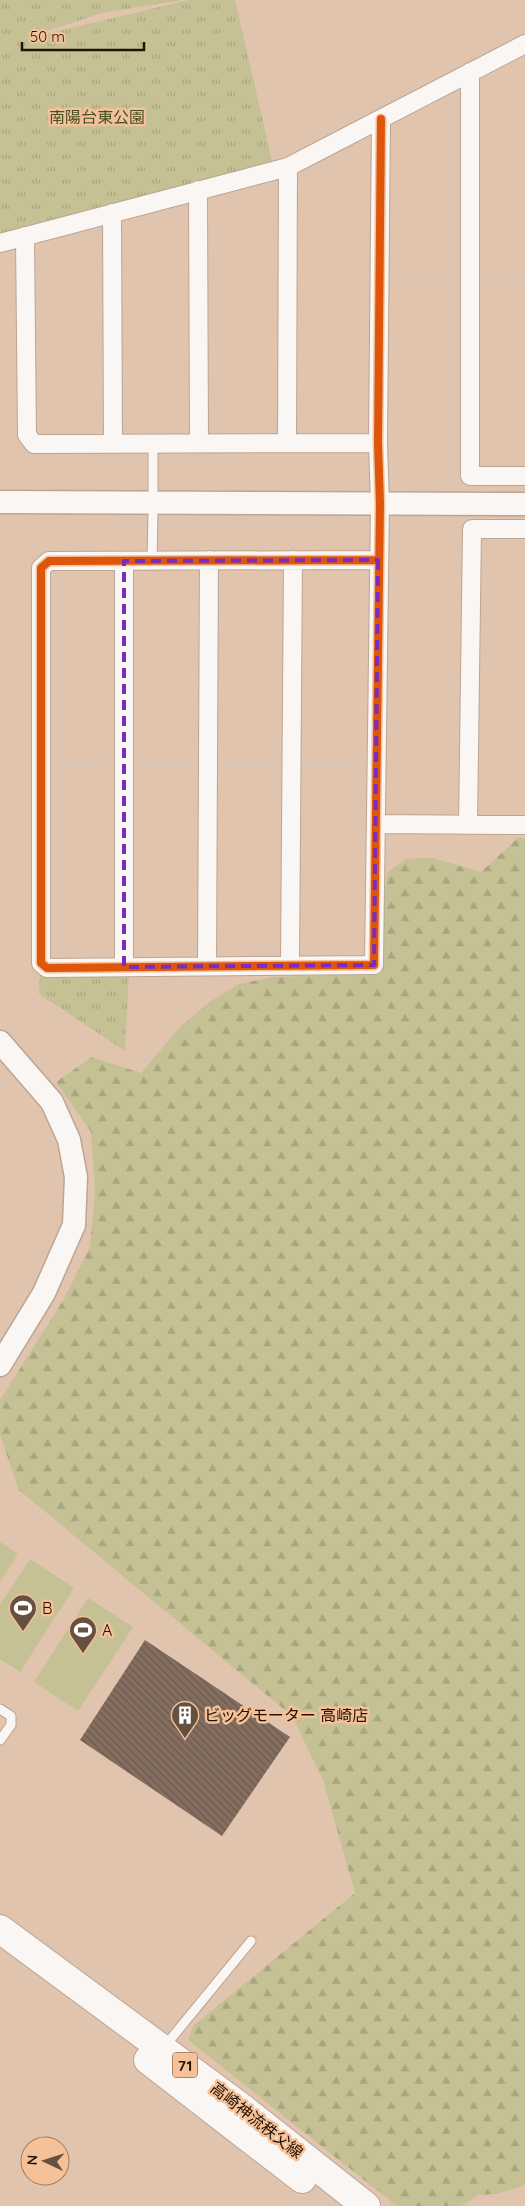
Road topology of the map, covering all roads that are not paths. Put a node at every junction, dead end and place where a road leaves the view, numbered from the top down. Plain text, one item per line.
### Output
1 (525, 44) edge
2 (470, 72) junction
3 (381, 119) junction
4 (288, 167) junction
5 (198, 190) junction
6 (112, 213) junction
7 (25, 236) junction
8 (0, 243) edge
9 (199, 443) junction
10 (287, 443) junction
11 (378, 443) junction
12 (113, 444) junction
13 (153, 444) junction
14 (525, 476) edge
15 (153, 491) dead end
16 (0, 502) edge
17 (380, 504) junction
18 (525, 504) edge
19 (153, 513) dead end
20 (525, 529) edge
21 (209, 560) junction
22 (293, 560) junction
23 (378, 560) junction
24 (124, 561) junction
25 (152, 561) junction
26 (376, 824) junction
27 (468, 825) junction
28 (525, 825) edge
29 (207, 966) junction
30 (290, 966) junction
31 (124, 967) junction
32 (0, 1042) edge
33 (0, 1365) edge
34 (0, 1709) edge
35 (0, 1740) edge
36 (0, 1929) edge
37 (251, 1941) dead end
38 (0, 1950) edge
39 (163, 2048) junction
40 (337, 2206) edge
41 (366, 2206) edge

1 - 2 street
2 - 3 street
2 - 14 street
3 - 4 street
3 - 11 street
4 - 5 street
4 - 10 street
5 - 6 street
5 - 9 street
6 - 7 street
6 - 12 street
7 - 8 street
7 - 12 street
9 - 10 street
9 - 13 street
10 - 11 street
11 - 17 street
12 - 13 street
13 - 15 lane
16 - 17 street
17 - 18 street
17 - 23 street
19 - 25 lane
20 - 27 street
21 - 22 street
21 - 25 street
21 - 29 street
22 - 23 street
22 - 30 street
23 - 26 street
24 - 25 street
24 - 31 street
24 - 31 street
26 - 27 street
26 - 30 street
27 - 28 street
29 - 30 street
29 - 31 street
32 - 33 street
34 - 35 lane
36 - 39 main road, 高崎神流秩父線 / 71
37 - 39 lane
38 - 40 main road, 高崎神流秩父線 / 71
39 - 41 main road, 高崎神流秩父線 / 71

